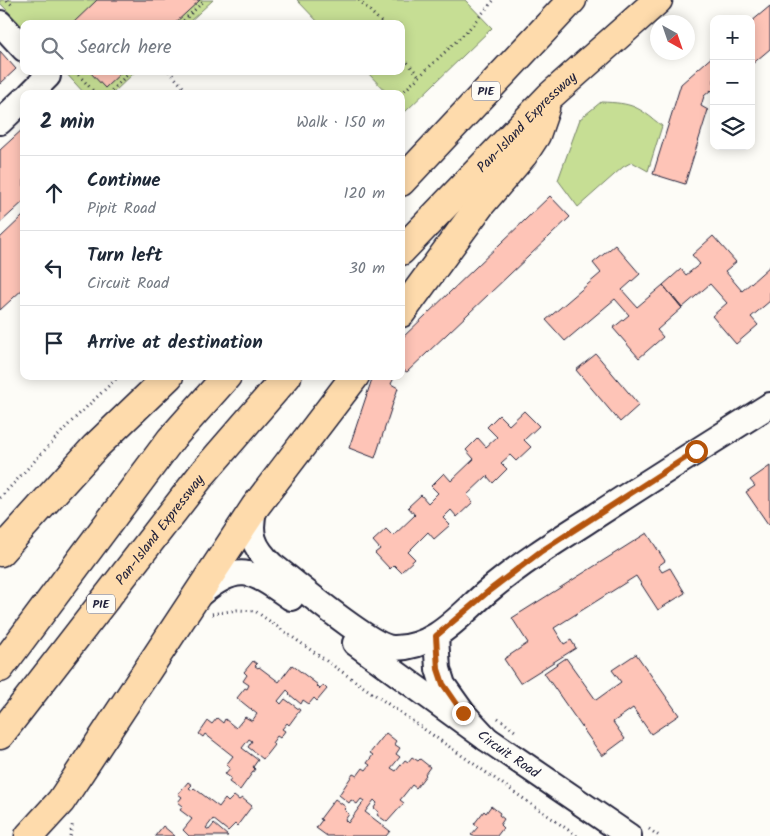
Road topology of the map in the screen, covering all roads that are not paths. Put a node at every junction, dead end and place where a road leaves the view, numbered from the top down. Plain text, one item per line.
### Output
1 (571, 0) edge
2 (658, 0) edge
3 (0, 23) edge
4 (20, 45) edge
5 (45, 75) edge
6 (33, 90) edge
7 (550, 96) junction
8 (20, 103) edge
9 (0, 122) edge
10 (405, 150) edge
11 (405, 178) edge
12 (405, 247) edge
13 (405, 308) edge
14 (165, 380) edge
15 (223, 380) edge
16 (284, 380) edge
17 (352, 380) edge
18 (770, 405) edge
19 (256, 507) junction
20 (0, 552) edge
21 (195, 598) junction
22 (436, 636) junction
23 (0, 668) edge
24 (0, 735) edge
25 (487, 739) junction
26 (68, 809) junction
27 (29, 836) edge
28 (54, 836) edge
29 (629, 836) edge

1 - 10 highway
1 - 11 highway, PIE
2 - 7 highway, Pan-Island Expressway
3 - 4 street
5 - 6 street
7 - 12 highway, Pan-Island Expressway
7 - 13 highway
8 - 9 street
14 - 20 highway
15 - 23 highway
16 - 24 highway, Pan-Island Expressway / PIE
17 - 19 highway
18 - 22 street
19 - 21 highway
19 - 22 street
21 - 25 street
21 - 26 highway
22 - 25 street, Circuit Road
25 - 29 street, Circuit Road
26 - 27 highway
26 - 28 highway

